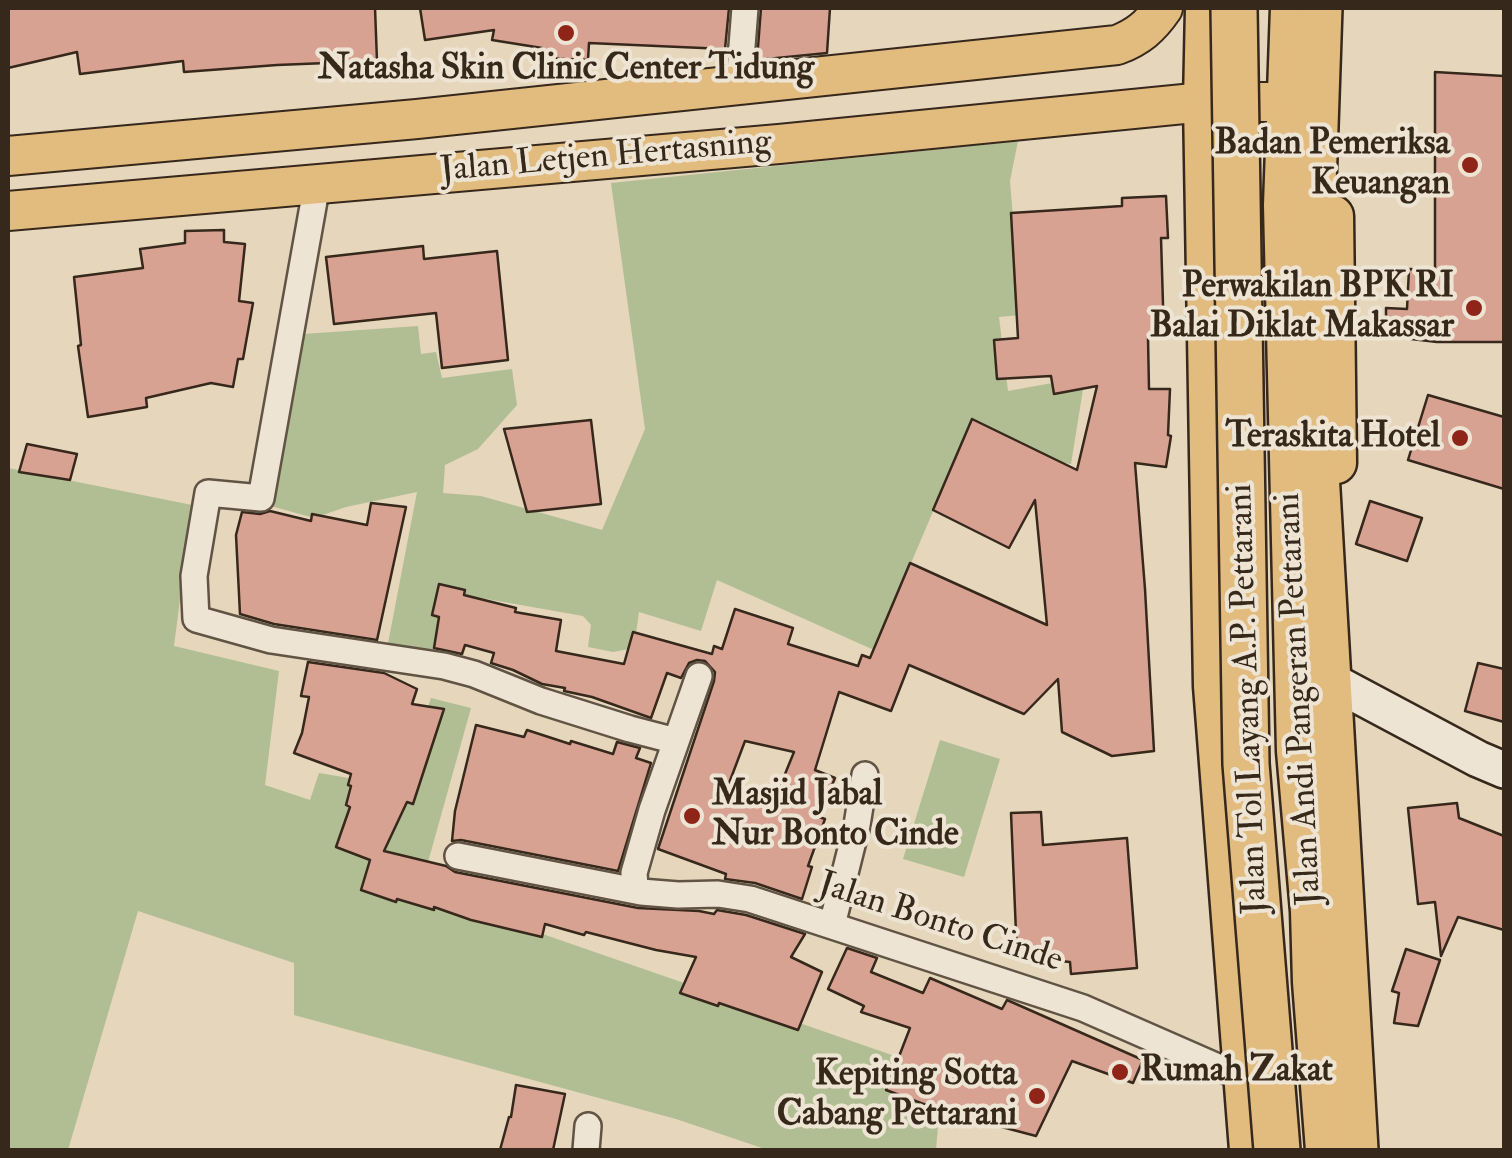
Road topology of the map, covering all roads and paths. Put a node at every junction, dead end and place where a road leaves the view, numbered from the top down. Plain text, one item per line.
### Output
1 (745, 8) edge
2 (1163, 8) edge
3 (1206, 8) edge
4 (1234, 8) edge
5 (1291, 8) edge
6 (1319, 8) edge
7 (1335, 8) edge
8 (739, 84) junction
9 (1204, 102) junction
10 (1286, 102) junction
11 (8, 156) edge
12 (317, 184) junction
13 (8, 210) edge
14 (698, 676) dead end
15 (1341, 686) junction
16 (676, 740) junction
17 (1504, 770) edge
18 (865, 775) dead end
19 (458, 856) dead end
20 (641, 892) junction
21 (832, 925) junction
22 (1313, 982) junction
23 (1238, 997) junction
24 (1244, 1079) junction
25 (1335, 1140) edge
26 (1258, 1142) edge
27 (1373, 1150) edge

1 - 8 street
2 - 8 main road, Jalan Letjen Hertasning
3 - 9 highway
4 - 26 highway, Jalan Tol Layang A.P. Pettarani, bridge
5 - 10 highway, Jalan Andi Pangeran Pettarani
6 - 25 highway
7 - 15 highway, Jalan Andi Pangeran Pettarani
8 - 11 main road, Jalan Letjen Hertasning
9 - 10 main road, Jalan Letjen Hertasning
9 - 12 main road, Jalan Letjen Hertasning
9 - 23 highway
10 - 22 highway, Jalan Andi Pangeran Pettarani
12 - 13 main road, Jalan Letjen Hertasning
12 - 16 street
14 - 16 street
15 - 17 main road
15 - 27 highway, Jalan Andi Pangeran Pettarani
16 - 20 street
18 - 21 street
19 - 20 street, Jalan Bonto Cinde
20 - 21 street, Jalan Bonto Cinde
21 - 24 street, Jalan Bonto Cinde
22 - 23 highway
22 - 25 highway, Jalan Andi Pangeran Pettarani
23 - 24 highway
24 - 26 highway
25 - 26 highway

